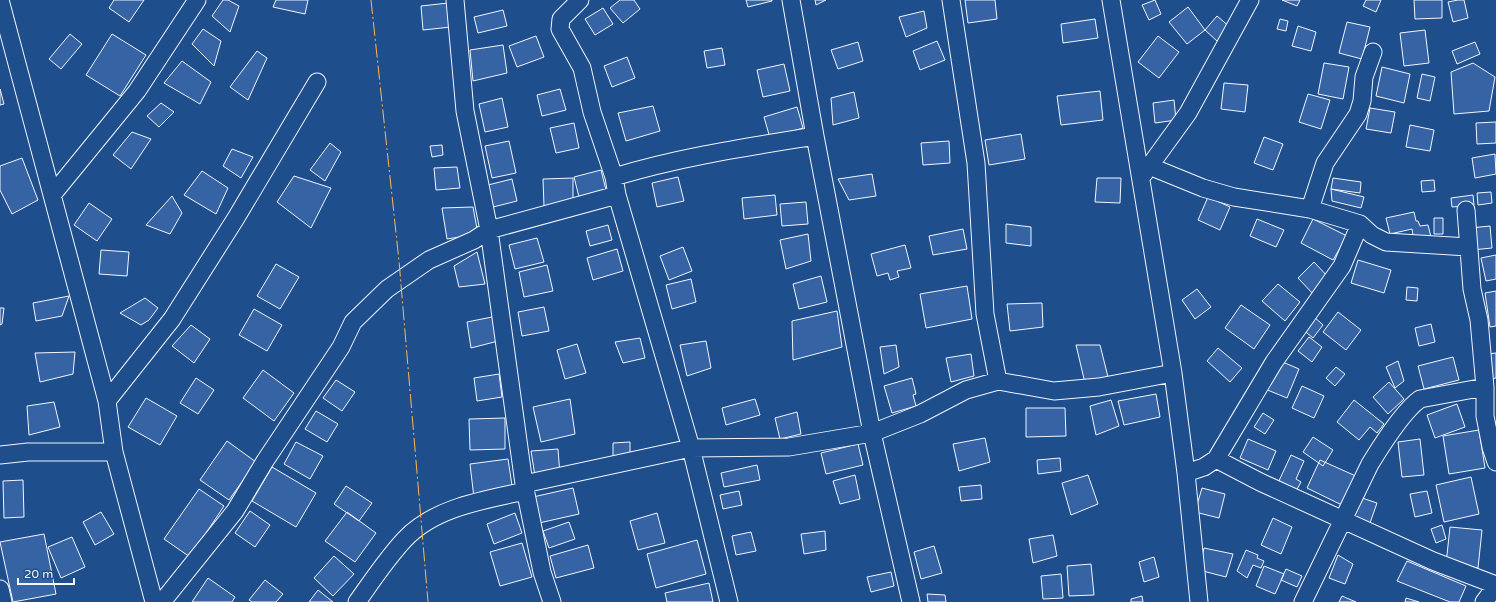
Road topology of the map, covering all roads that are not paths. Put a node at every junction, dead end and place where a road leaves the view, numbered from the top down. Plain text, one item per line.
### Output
1 (15, 0) edge
2 (197, 0) edge
3 (455, 0) edge
4 (580, 0) edge
5 (791, 0) edge
6 (951, 0) edge
7 (1111, 0) edge
8 (1250, 0) edge
9 (2, 8) edge
10 (1373, 52) dead end
11 (317, 82) dead end
12 (815, 136) junction
13 (1145, 172) junction
14 (614, 177) junction
15 (53, 194) junction
16 (617, 195) junction
17 (1310, 210) junction
18 (1466, 210) dead end
19 (1360, 224) junction
20 (489, 230) junction
21 (1468, 247) junction
22 (1172, 373) junction
23 (998, 381) junction
24 (1486, 387) junction
25 (107, 401) junction
26 (872, 433) junction
27 (691, 448) junction
28 (114, 452) junction
29 (0, 454) edge
30 (1216, 459) junction
31 (1496, 462) edge
32 (1186, 474) junction
33 (525, 487) junction
34 (1344, 519) junction
35 (1496, 586) edge
36 (0, 589) edge
37 (3, 602) edge
38 (154, 602) edge
39 (162, 602) edge
40 (357, 602) edge
41 (552, 602) edge
42 (729, 602) edge
43 (911, 602) edge
44 (1199, 602) edge
45 (1303, 602) edge
46 (1484, 602) edge

1 - 9 street
2 - 15 street
3 - 20 street
4 - 14 street
5 - 12 street
6 - 23 street
7 - 13 street
8 - 13 street
9 - 15 street
10 - 17 street
11 - 25 street
12 - 14 street
12 - 26 street
13 - 17 street
13 - 22 street
14 - 16 street
15 - 25 street
16 - 20 street
16 - 27 street
17 - 19 street
18 - 21 street
19 - 21 street
19 - 30 street
20 - 33 street
20 - 39 street
21 - 24 street
22 - 23 street
22 - 32 street
23 - 26 street
24 - 31 street
24 - 34 street
25 - 28 street
26 - 27 street
26 - 43 street
27 - 33 street
27 - 42 street
28 - 29 street
28 - 38 street
30 - 32 street
30 - 34 street
32 - 44 street
33 - 40 street
33 - 41 street
34 - 35 street
34 - 45 street
35 - 46 street
36 - 37 street

